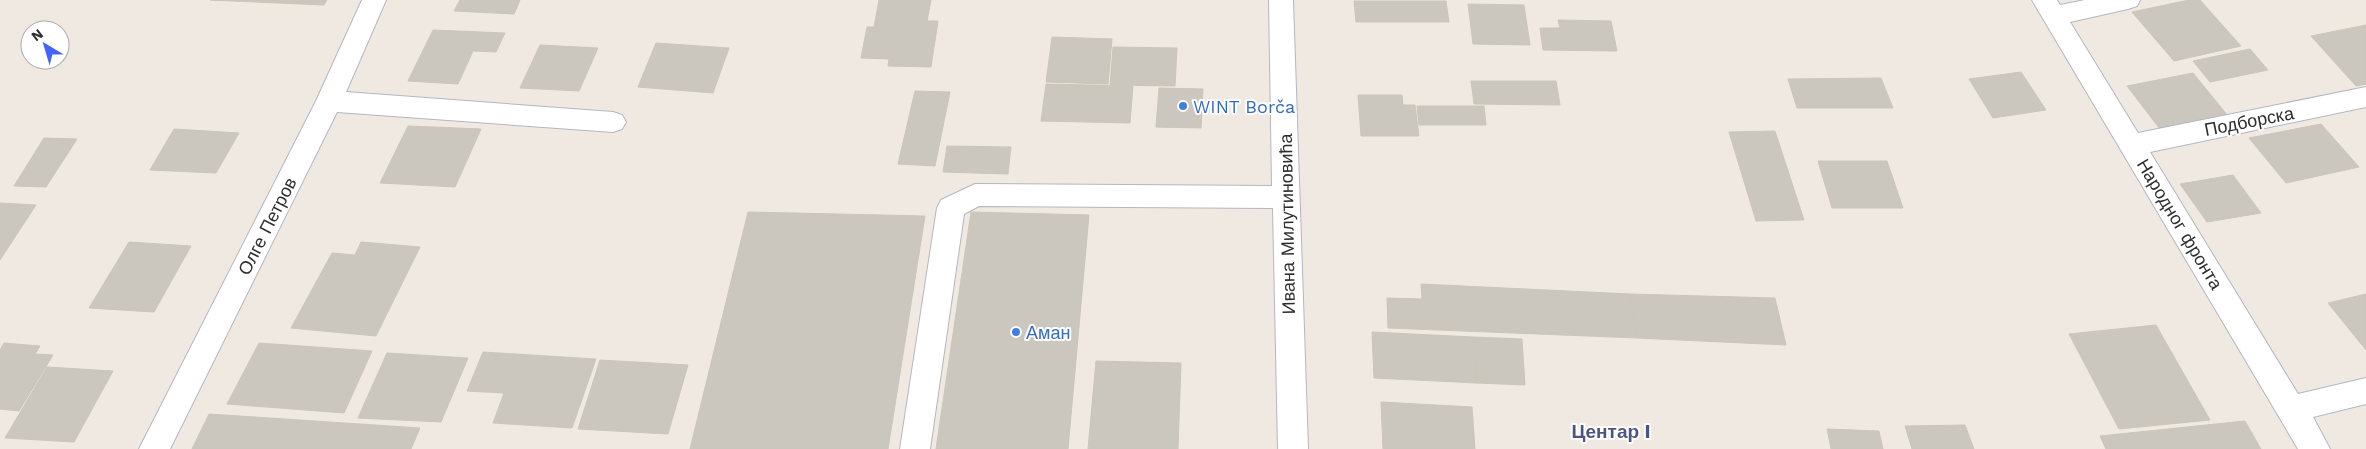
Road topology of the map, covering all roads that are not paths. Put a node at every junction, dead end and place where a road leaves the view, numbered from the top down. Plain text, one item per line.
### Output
1 (374, 0) edge
2 (1281, 0) edge
3 (2128, 0) edge
4 (2048, 8) edge
5 (2366, 98) edge
6 (329, 101) junction
7 (613, 122) dead end
8 (2132, 144) junction
9 (1287, 197) junction
10 (2366, 391) edge
11 (2291, 409) junction
12 (154, 449) edge
13 (915, 449) edge
14 (1292, 449) edge
15 (2315, 449) edge

1 - 6 street, Олге Петров
2 - 9 street, Ивана Милутиновића
3 - 4 street
4 - 8 street, Народног фронта
5 - 8 street, Подборска
6 - 7 street
6 - 12 street, Олге Петров
8 - 11 street, Народног фронта
9 - 13 street
9 - 14 street, Ивана Милутиновића
10 - 11 street
11 - 15 street, Народног фронта

